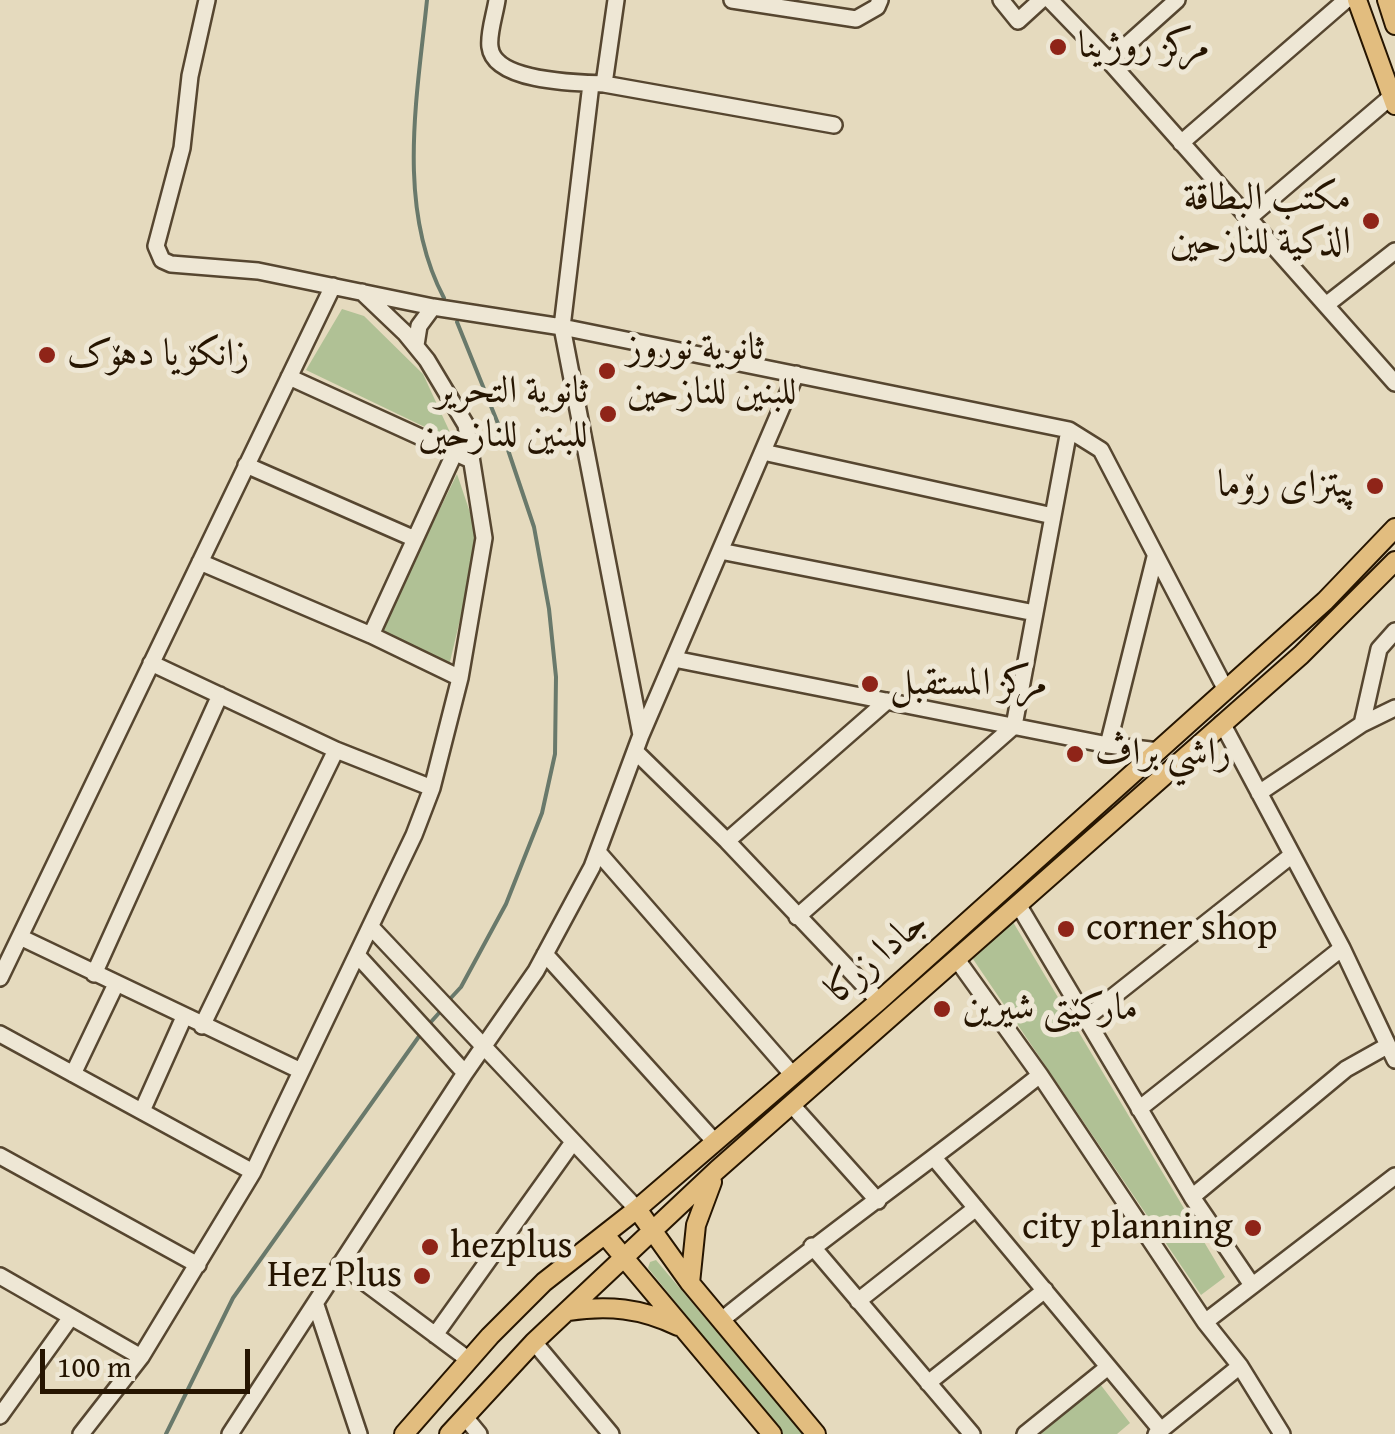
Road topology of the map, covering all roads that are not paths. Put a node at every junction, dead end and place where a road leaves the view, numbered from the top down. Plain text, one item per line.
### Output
1 (207, 0) edge
2 (496, 0) edge
3 (616, 0) edge
4 (732, 0) edge
5 (880, 0) edge
6 (1001, 0) edge
7 (1041, 0) edge
8 (1050, 0) edge
9 (1177, 0) edge
10 (1346, 0) edge
11 (1356, 0) edge
12 (1387, 0) edge
13 (1395, 25) edge
14 (1108, 60) junction
15 (598, 84) junction
16 (1393, 101) edge
17 (834, 125) dead end
18 (1182, 142) junction
19 (1249, 218) junction
20 (1395, 251) edge
21 (333, 286) junction
22 (362, 292) junction
23 (1326, 305) junction
24 (433, 307) junction
25 (562, 327) junction
26 (416, 345) junction
27 (796, 374) junction
28 (289, 376) junction
29 (1395, 382) edge
30 (1069, 430) junction
31 (454, 452) junction
32 (763, 452) junction
33 (472, 460) junction
34 (246, 465) junction
35 (1053, 516) junction
36 (1395, 528) edge
37 (415, 539) junction
38 (720, 550) junction
39 (1155, 556) junction
40 (1395, 561) edge
41 (200, 562) junction
42 (1035, 614) junction
43 (1395, 631) edge
44 (372, 635) junction
45 (674, 659) junction
46 (151, 663) junction
47 (460, 678) junction
48 (1226, 690) junction
49 (220, 695) junction
50 (887, 701) junction
51 (1395, 708) edge
52 (1222, 723) junction
53 (1362, 724) junction
54 (1014, 726) junction
55 (638, 743) junction
56 (1108, 745) junction
57 (336, 750) junction
58 (1159, 751) junction
59 (432, 788) junction
60 (1259, 793) junction
61 (727, 841) junction
62 (598, 852) junction
63 (1292, 855) junction
64 (1018, 906) junction
65 (797, 917) junction
66 (370, 926) junction
67 (20, 937) junction
68 (1342, 948) junction
69 (545, 954) junction
70 (358, 956) junction
71 (958, 961) junction
72 (94, 974) junction
73 (0, 978) edge
74 (116, 984) junction
75 (880, 1001) junction
76 (184, 1017) junction
77 (1086, 1018) junction
78 (202, 1026) junction
79 (0, 1034) edge
80 (483, 1046) junction
81 (1391, 1053) edge
82 (299, 1070) junction
83 (465, 1072) junction
84 (73, 1074) junction
85 (792, 1074) junction
86 (1040, 1075) junction
87 (791, 1104) junction
88 (1139, 1109) junction
89 (142, 1111) junction
90 (714, 1140) junction
91 (572, 1142) junction
92 (0, 1156) edge
93 (935, 1158) junction
94 (718, 1170) junction
95 (253, 1172) junction
96 (1395, 1176) edge
97 (1192, 1197) junction
98 (878, 1201) junction
99 (976, 1208) junction
100 (637, 1209) junction
101 (653, 1232) junction
102 (605, 1235) junction
103 (812, 1246) junction
104 (626, 1256) junction
105 (671, 1258) junction
106 (340, 1264) junction
107 (198, 1265) junction
108 (0, 1276) edge
109 (642, 1276) junction
110 (690, 1283) junction
111 (1252, 1285) junction
112 (1045, 1290) junction
113 (858, 1301) junction
114 (316, 1305) junction
115 (567, 1311) junction
116 (71, 1317) junction
117 (723, 1319) junction
118 (1205, 1322) junction
119 (682, 1328) junction
120 (435, 1335) junction
121 (534, 1342) junction
122 (141, 1358) junction
123 (469, 1360) junction
124 (1240, 1366) junction
125 (1108, 1367) junction
126 (928, 1384) junction
127 (0, 1416) edge
128 (465, 1418) junction
129 (1158, 1432) edge
130 (81, 1434) edge
131 (230, 1434) edge
132 (359, 1434) edge
133 (404, 1434) edge
134 (450, 1434) edge
135 (479, 1434) edge
136 (611, 1434) edge
137 (772, 1434) edge
138 (816, 1434) edge
139 (972, 1434) edge
140 (1024, 1434) edge
141 (1282, 1434) edge

1 - 21 street
2 - 15 street
3 - 15 street
4 - 5 street
6 - 7 street
8 - 14 street
9 - 14 street
10 - 18 street
11 - 16 main road
12 - 13 main road
14 - 18 street
15 - 17 street
15 - 25 street
16 - 19 street
18 - 19 street
19 - 23 street
20 - 23 street
21 - 22 street
21 - 28 street
22 - 24 street
22 - 26 street
23 - 29 street
24 - 25 street
24 - 26 street
25 - 27 street
25 - 55 street
26 - 33 street
27 - 30 street
27 - 32 street
28 - 31 street
28 - 34 street
30 - 35 street
30 - 39 street
31 - 33 street
31 - 37 street
32 - 35 street
32 - 38 street
33 - 47 street
34 - 37 street
34 - 41 street
35 - 42 street
36 - 48 main road, جادا زرکا
37 - 44 street
38 - 42 street
38 - 45 street
39 - 48 street
39 - 56 street
40 - 52 main road, جادا زرکا
41 - 44 street
41 - 46 street
42 - 54 street
43 - 53 street
44 - 47 street
45 - 50 street
45 - 55 street
46 - 49 street
46 - 67 street
47 - 59 street
48 - 58 main road, جادا زرکا
49 - 57 street
49 - 72 street
50 - 54 street
50 - 61 street
51 - 53 street
52 - 60 street
52 - 64 main road, جادا زرکا
53 - 60 street
54 - 56 street
54 - 65 street
55 - 61 street
55 - 62 street
56 - 58 street
57 - 59 street
57 - 78 street
58 - 75 main road, جادا زرکا
59 - 66 street
60 - 63 street
61 - 65 street
62 - 69 street
62 - 85 street
63 - 68 street
63 - 77 street
64 - 71 main road, جادا زرکا
64 - 77 street
65 - 75 street
66 - 70 street
66 - 80 street
67 - 72 street
67 - 73 street
68 - 81 street
68 - 88 street
69 - 80 street
69 - 90 street
70 - 82 street
70 - 83 street
71 - 86 street
71 - 87 main road, جادا زرکا
72 - 74 street
74 - 76 street
74 - 84 street
75 - 85 main road, جادا زرکا
76 - 78 street
76 - 89 street
77 - 88 street
78 - 82 street
79 - 84 street
80 - 83 street
80 - 91 street
81 - 97 street
82 - 95 street
83 - 106 street
84 - 89 street
85 - 90 main road, جادا زرکا
86 - 93 street
86 - 118 street
87 - 94 main road, جادا زرکا
87 - 98 street
88 - 97 street
89 - 95 street
90 - 100 main road, جادا زرکا
91 - 100 street
91 - 120 street
92 - 107 street
93 - 98 street
93 - 99 street
94 - 101 main road, جادا زرکا
94 - 110 main road
95 - 107 street
96 - 111 street
97 - 111 street
98 - 103 street
99 - 112 street
99 - 113 street
100 - 101 main road
100 - 102 main road, جادا زرکا
101 - 104 main road, جادا زرکا
101 - 105 main road
102 - 104 main road
102 - 123 main road, جادا زرکا
103 - 113 street
103 - 117 street
104 - 109 main road
104 - 115 main road, جادا زرکا
105 - 109 main road
105 - 110 main road
106 - 114 street
106 - 120 street
107 - 122 street
108 - 116 street
109 - 119 main road
110 - 117 main road
111 - 118 street
112 - 125 street
112 - 126 street
113 - 126 street
114 - 131 street
114 - 132 street
115 - 119 main road
115 - 121 main road, جادا زرکا
116 - 122 street
116 - 127 street
117 - 138 main road
118 - 124 street
119 - 137 main road
120 - 123 street
121 - 128 main road, جادا زرکا
121 - 136 street
122 - 130 street
123 - 133 main road, جادا زرکا
124 - 129 street
124 - 141 street
125 - 129 street
125 - 140 street
126 - 139 street
128 - 134 main road, جادا زرکا
128 - 135 street

